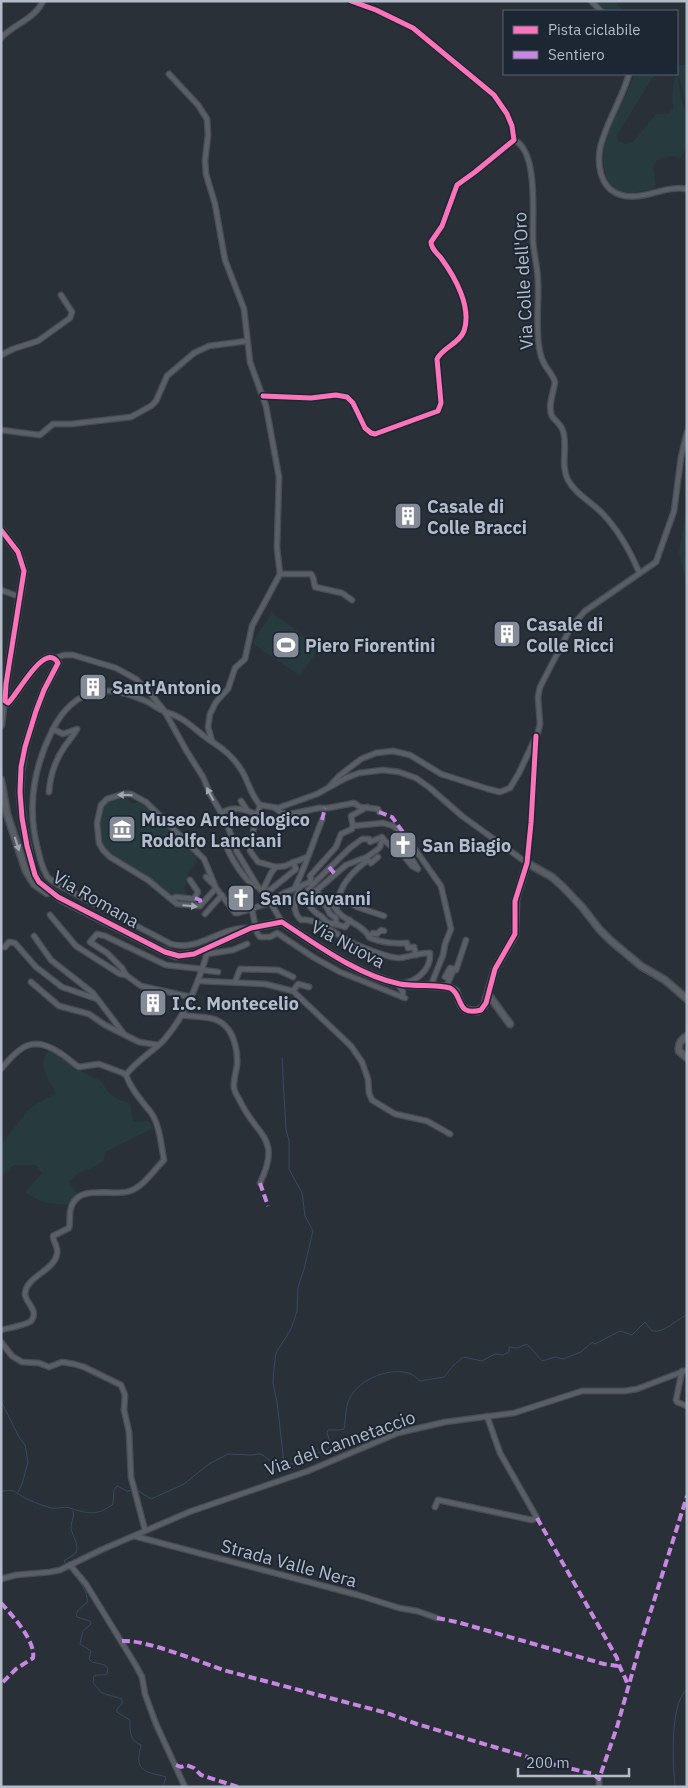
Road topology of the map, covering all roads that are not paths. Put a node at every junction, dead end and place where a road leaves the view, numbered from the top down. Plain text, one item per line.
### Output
1 (43, 1) edge
2 (351, 1) edge
3 (590, 1) edge
4 (600, 10) edge
5 (1, 38) edge
6 (169, 74) dead end
7 (629, 75) edge
8 (514, 140) junction
9 (687, 189) edge
10 (61, 295) dead end
11 (247, 342) junction
12 (1, 355) edge
13 (263, 396) junction
14 (1, 430) edge
15 (687, 432) edge
16 (1, 530) edge
17 (639, 572) junction
18 (280, 574) junction
19 (1, 590) edge
20 (20, 597) junction
21 (352, 600) dead end
22 (55, 658) junction
23 (4, 697) junction
24 (165, 712) junction
25 (1, 725) edge
26 (53, 729) junction
27 (536, 736) junction
28 (212, 741) junction
29 (1, 780) edge
30 (329, 787) junction
31 (49, 792) dead end
32 (241, 801) dead end
33 (260, 805) junction
34 (367, 807) junction
35 (275, 808) junction
36 (247, 810) junction
37 (379, 812) dead end
38 (222, 813) junction
39 (258, 815) junction
40 (322, 820) dead end
41 (353, 826) junction
42 (406, 837) junction
43 (383, 839) junction
44 (224, 840) dead end
45 (307, 857) junction
46 (378, 857) dead end
47 (368, 858) junction
48 (293, 862) junction
49 (527, 863) junction
50 (276, 867) junction
51 (296, 869) junction
52 (303, 871) junction
53 (206, 877) dead end
54 (190, 880) dead end
55 (310, 886) junction
56 (258, 887) junction
57 (297, 887) junction
58 (216, 888) junction
59 (317, 890) junction
60 (222, 895) junction
61 (57, 896) junction
62 (266, 898) junction
63 (339, 898) junction
64 (171, 899) junction
65 (325, 904) junction
66 (336, 908) junction
67 (252, 910) junction
68 (205, 914) dead end
69 (50, 915) dead end
70 (384, 916) dead end
71 (350, 920) junction
72 (282, 922) junction
73 (336, 923) junction
74 (254, 928) junction
75 (384, 931) dead end
76 (34, 936) dead end
77 (369, 937) junction
78 (466, 940) dead end
79 (246, 944) dead end
80 (5, 947) dead end
81 (209, 947) junction
82 (206, 954) junction
83 (416, 955) junction
84 (202, 969) junction
85 (218, 972) dead end
86 (126, 975) junction
87 (293, 977) dead end
88 (198, 981) junction
89 (31, 982) dead end
90 (235, 982) junction
91 (398, 984) junction
92 (430, 985) junction
93 (309, 987) dead end
94 (446, 987) junction
95 (293, 991) junction
96 (488, 994) junction
97 (191, 997) junction
98 (98, 999) junction
99 (687, 999) edge
100 (182, 1015) junction
101 (510, 1024) dead end
102 (125, 1035) junction
103 (687, 1036) edge
104 (158, 1045) junction
105 (687, 1058) edge
106 (1, 1069) edge
107 (126, 1075) junction
108 (450, 1134) dead end
109 (260, 1183) dead end
110 (1, 1330) edge
111 (1, 1342) edge
112 (684, 1370) edge
113 (687, 1406) edge
114 (487, 1416) junction
115 (435, 1507) dead end
116 (144, 1530) junction
117 (134, 1536) junction
118 (70, 1565) junction
119 (1, 1579) edge
120 (437, 1618) dead end
121 (599, 1779) dead end
122 (184, 1787) edge
123 (599, 1787) edge

1 - 5 street
2 - 8 street
3 - 4 street
6 - 11 street
7 - 9 street
8 - 13 street
8 - 17 street, Via Colle dell'Oro
10 - 12 street
11 - 13 street
11 - 14 street
13 - 18 street
15 - 17 street
16 - 20 street
17 - 27 street
18 - 21 street
18 - 28 street
19 - 20 street
20 - 23 street
22 - 23 street
22 - 24 street
22 - 61 street, Via Romana
23 - 25 street
24 - 26 street
24 - 28 street
38 -> 24 street
26 - 31 street
26 - 74 street
27 - 30 street
27 - 49 street
28 - 33 street
29 -> 61 street
30 - 35 street
30 - 49 street
32 - 36 street
33 - 35 street
33 - 39 street
34 - 35 street
34 - 37 street
34 - 41 street
36 - 38 street
36 - 39 street
38 - 56 street
39 - 50 street
40 - 45 street
41 - 42 street
41 - 55 street
42 - 43 street
42 - 92 street
43 - 47 street
43 - 55 street
44 - 56 street
45 - 48 street
45 - 52 street
46 - 47 street
47 - 59 street
47 - 63 street
48 - 50 street
48 - 51 street
49 - 96 street
49 - 99 street
50 - 62 street
51 - 52 street
51 - 62 street
52 - 57 street
53 - 58 street
54 - 64 street
55 - 57 street
55 - 59 street
55 - 73 street
56 - 62 street
57 - 62 street
57 - 83 street
58 - 60 street
64 -> 58 street
58 -> 64 street
59 - 65 street
60 - 67 street
60 - 68 street
61 - 81 street, Via Romana
62 - 67 street
62 - 72 street
63 - 66 street
63 - 70 street
65 - 66 street
65 - 73 street
66 - 71 street
67 - 74 street
69 - 86 street
71 - 73 street
71 - 77 street
72 - 74 street
72 - 91 street, Via Nuova
74 - 81 street, Via Romana
74 - 91 street
75 - 77 street
76 - 98 street
77 - 83 street
78 - 94 street
79 - 82 street
80 - 98 street
81 - 82 street
82 - 84 street
83 - 91 street
84 - 85 street
84 - 86 street
84 - 88 street
86 - 97 street
87 - 90 street
88 - 90 street
88 - 97 street
89 - 102 street
90 - 95 street
91 - 92 street, Via Nuova
92 - 94 street, Via Nuova
93 - 95 street
94 - 96 street
95 - 108 street
96 - 101 street
97 - 100 street
98 - 102 street
100 - 104 street
100 - 109 street
102 - 104 street
103 - 105 street
104 - 107 street
106 - 107 street
107 - 110 street
111 - 116 street
112 - 113 street
112 - 114 street, Via del Cannetaccio
114 - 115 street
114 - 116 street, Via del Cannetaccio
116 - 117 street, Via del Cannetaccio
117 - 118 street, Via del Cannetaccio
117 - 120 street, Strada Valle Nera
118 - 119 street, Via del Cannetaccio
118 - 122 street
121 - 123 street

